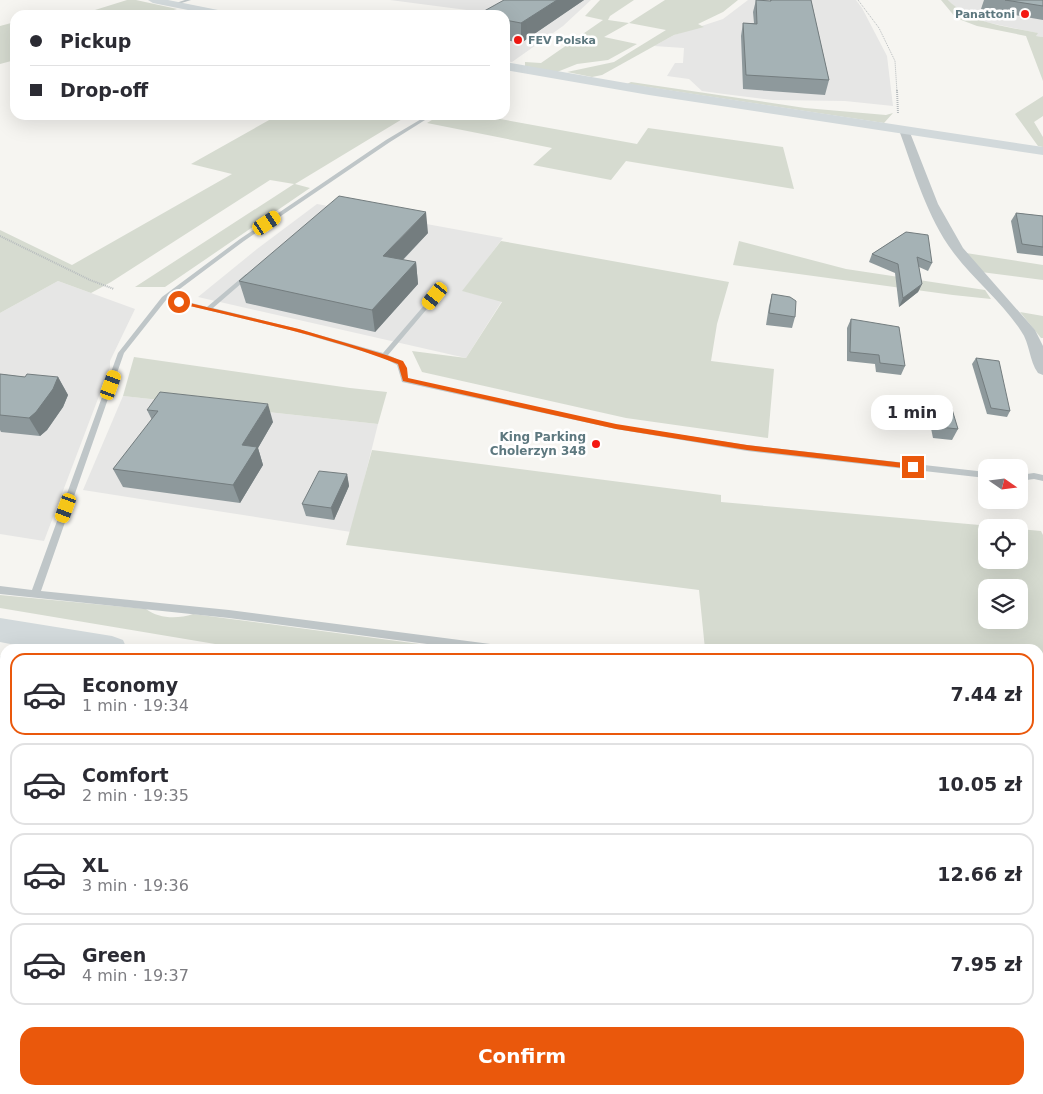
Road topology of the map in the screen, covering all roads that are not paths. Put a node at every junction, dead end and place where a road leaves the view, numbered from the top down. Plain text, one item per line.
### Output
1 (153, 0) edge
2 (189, 0) edge
3 (175, 4) junction
4 (204, 10) edge
5 (510, 69) edge
6 (423, 120) edge
7 (904, 130) junction
8 (1043, 151) edge
9 (251, 273) edge
10 (435, 296) dead end
11 (164, 298) junction
12 (208, 309) junction
13 (384, 356) junction
14 (1043, 370) edge
15 (978, 474) edge
16 (1028, 477) edge
17 (1043, 478) edge
18 (0, 590) edge
19 (35, 594) junction
20 (0, 630) edge
21 (83, 644) edge
22 (459, 644) edge

1 - 3 main road
2 - 3 lane
3 - 4 main road
5 - 7 main road
6 - 11 lane
7 - 8 main road
7 - 14 street
9 - 12 lane
10 - 13 lane
11 - 12 lane
11 - 19 lane
12 - 13 lane
13 - 15 lane
16 - 17 lane
18 - 19 lane
19 - 22 lane
20 - 21 highway

